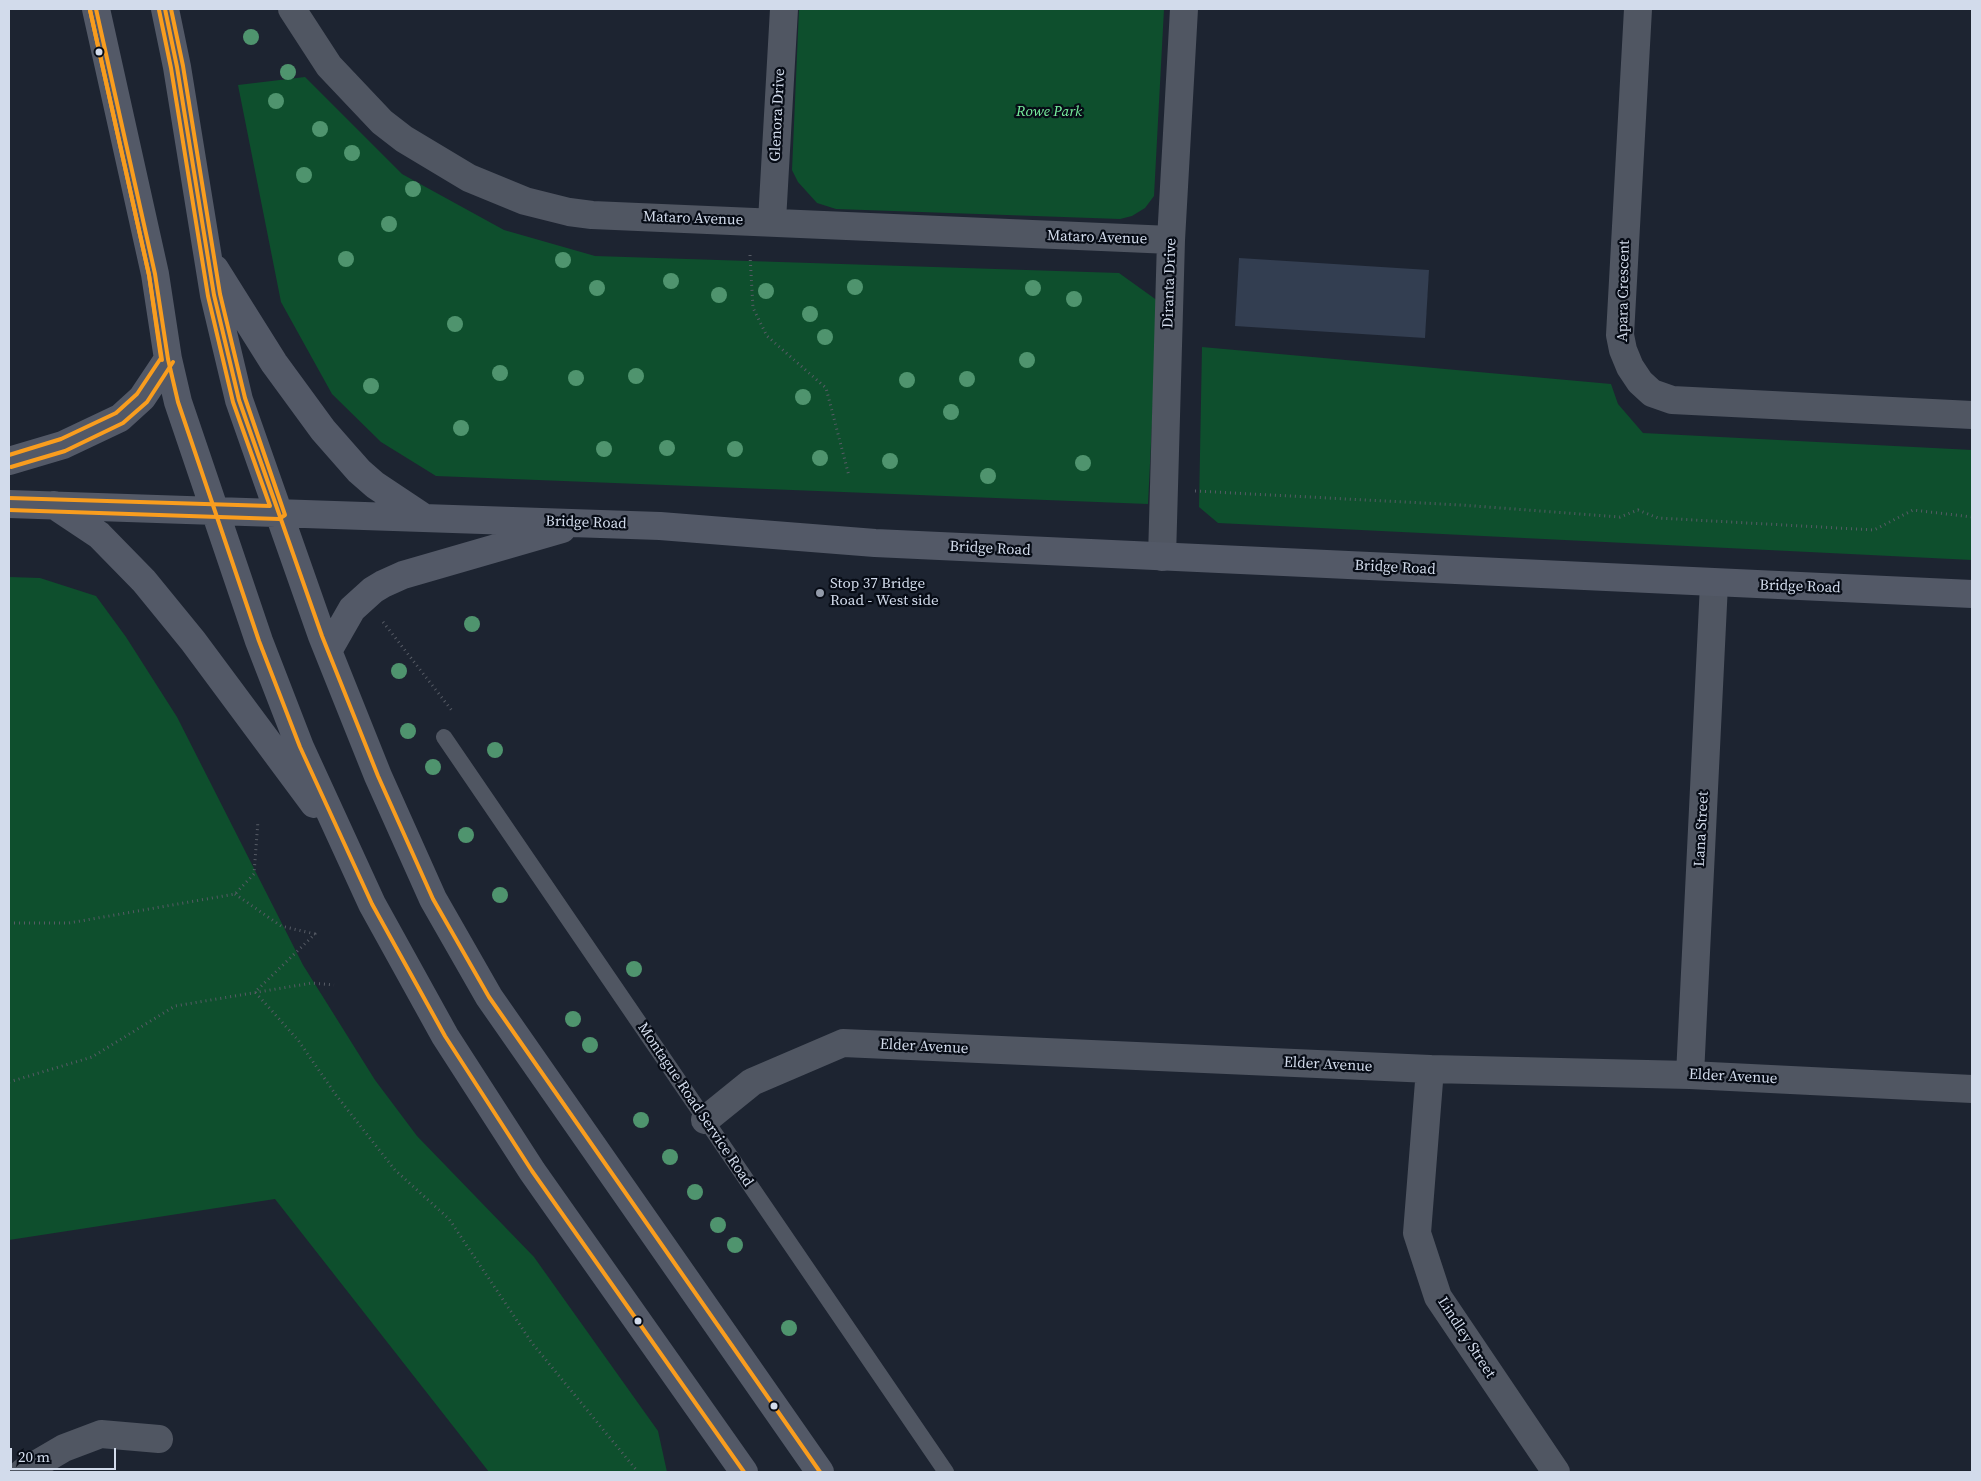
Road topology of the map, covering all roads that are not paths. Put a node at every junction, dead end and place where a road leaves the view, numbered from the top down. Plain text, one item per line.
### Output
1 (165, 9) edge
2 (292, 9) edge
3 (784, 9) edge
4 (1184, 9) edge
5 (1638, 9) edge
6 (95, 13) edge
7 (772, 222) junction
8 (1171, 240) junction
9 (207, 257) junction
10 (168, 359) junction
11 (1972, 414) edge
12 (9, 461) edge
13 (9, 504) edge
14 (54, 505) junction
15 (215, 510) junction
16 (279, 513) junction
17 (423, 517) junction
18 (585, 523) junction
19 (1162, 557) junction
20 (1714, 584) junction
21 (1972, 594) edge
22 (328, 651) junction
23 (444, 737) dead end
24 (346, 847) junction
25 (1430, 1069) junction
26 (1690, 1075) junction
27 (1972, 1089) edge
28 (706, 1120) junction
29 (159, 1439) dead end
30 (23, 1472) edge
31 (744, 1472) edge
32 (820, 1472) edge
33 (946, 1472) edge
34 (1556, 1472) edge

1 - 9 main road
2 - 7 street, Mataro Avenue
3 - 7 street, Glenora Drive
4 - 8 street, Diranta Drive
5 - 11 street, Apara Crescent
6 - 10 main road
7 - 8 street, Mataro Avenue
8 - 19 street, Diranta Drive
9 - 16 main road
9 - 17 main road
10 - 12 main road
10 - 15 main road
13 - 14 main road, Bridge Road
14 - 15 main road, Bridge Road
14 - 24 main road
15 - 16 main road, Bridge Road
15 - 24 main road
16 - 17 main road, Bridge Road
16 - 22 main road
17 - 18 main road, Bridge Road
18 - 19 main road, Bridge Road
18 - 22 main road
19 - 20 main road, Bridge Road
20 - 21 main road, Bridge Road
20 - 26 street, Lana Street
22 - 32 main road
23 - 28 lane, Montague Road Service Road
24 - 31 main road
25 - 26 street, Elder Avenue
25 - 28 street, Elder Avenue
25 - 34 street, Lindley Street
26 - 27 street, Elder Avenue
28 - 33 lane, Montague Road Service Road
29 - 30 street

